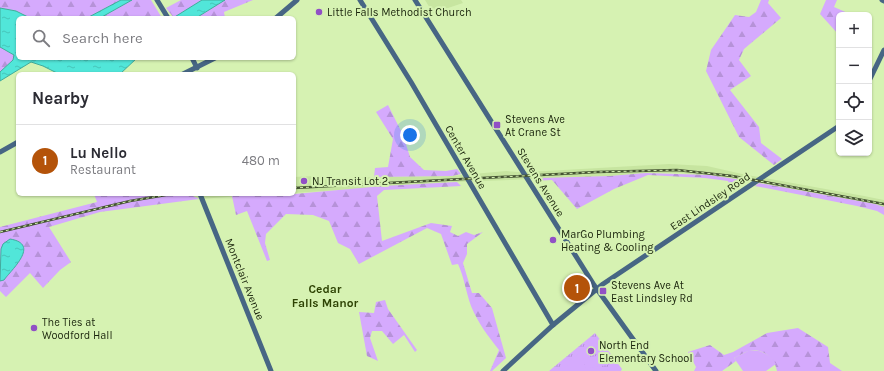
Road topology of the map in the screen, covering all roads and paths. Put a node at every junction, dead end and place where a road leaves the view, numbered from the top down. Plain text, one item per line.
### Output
1 (157, 0) edge
2 (297, 0) edge
3 (360, 0) edge
4 (415, 0) edge
5 (167, 16) edge
6 (278, 16) edge
7 (884, 50) edge
8 (193, 60) edge
9 (211, 60) edge
10 (197, 68) junction
11 (188, 72) edge
12 (872, 75) edge
13 (836, 128) edge
14 (16, 143) edge
15 (0, 152) edge
16 (201, 196) edge
17 (597, 289) junction
18 (553, 325) junction
19 (271, 371) edge
20 (503, 371) edge
21 (656, 371) edge

1 - 5 main road
2 - 6 main road
3 - 18 main road, Center Avenue
4 - 17 main road, Stevens Avenue
7 - 12 main road
8 - 10 main road
9 - 10 main road
10 - 11 main road
13 - 17 main road, East Lindsley Road
14 - 15 main road
16 - 19 main road, Montclair Avenue
17 - 18 main road, East Lindsley Road
17 - 21 main road, Stevens Avenue
18 - 20 main road, East Lindsley Road

